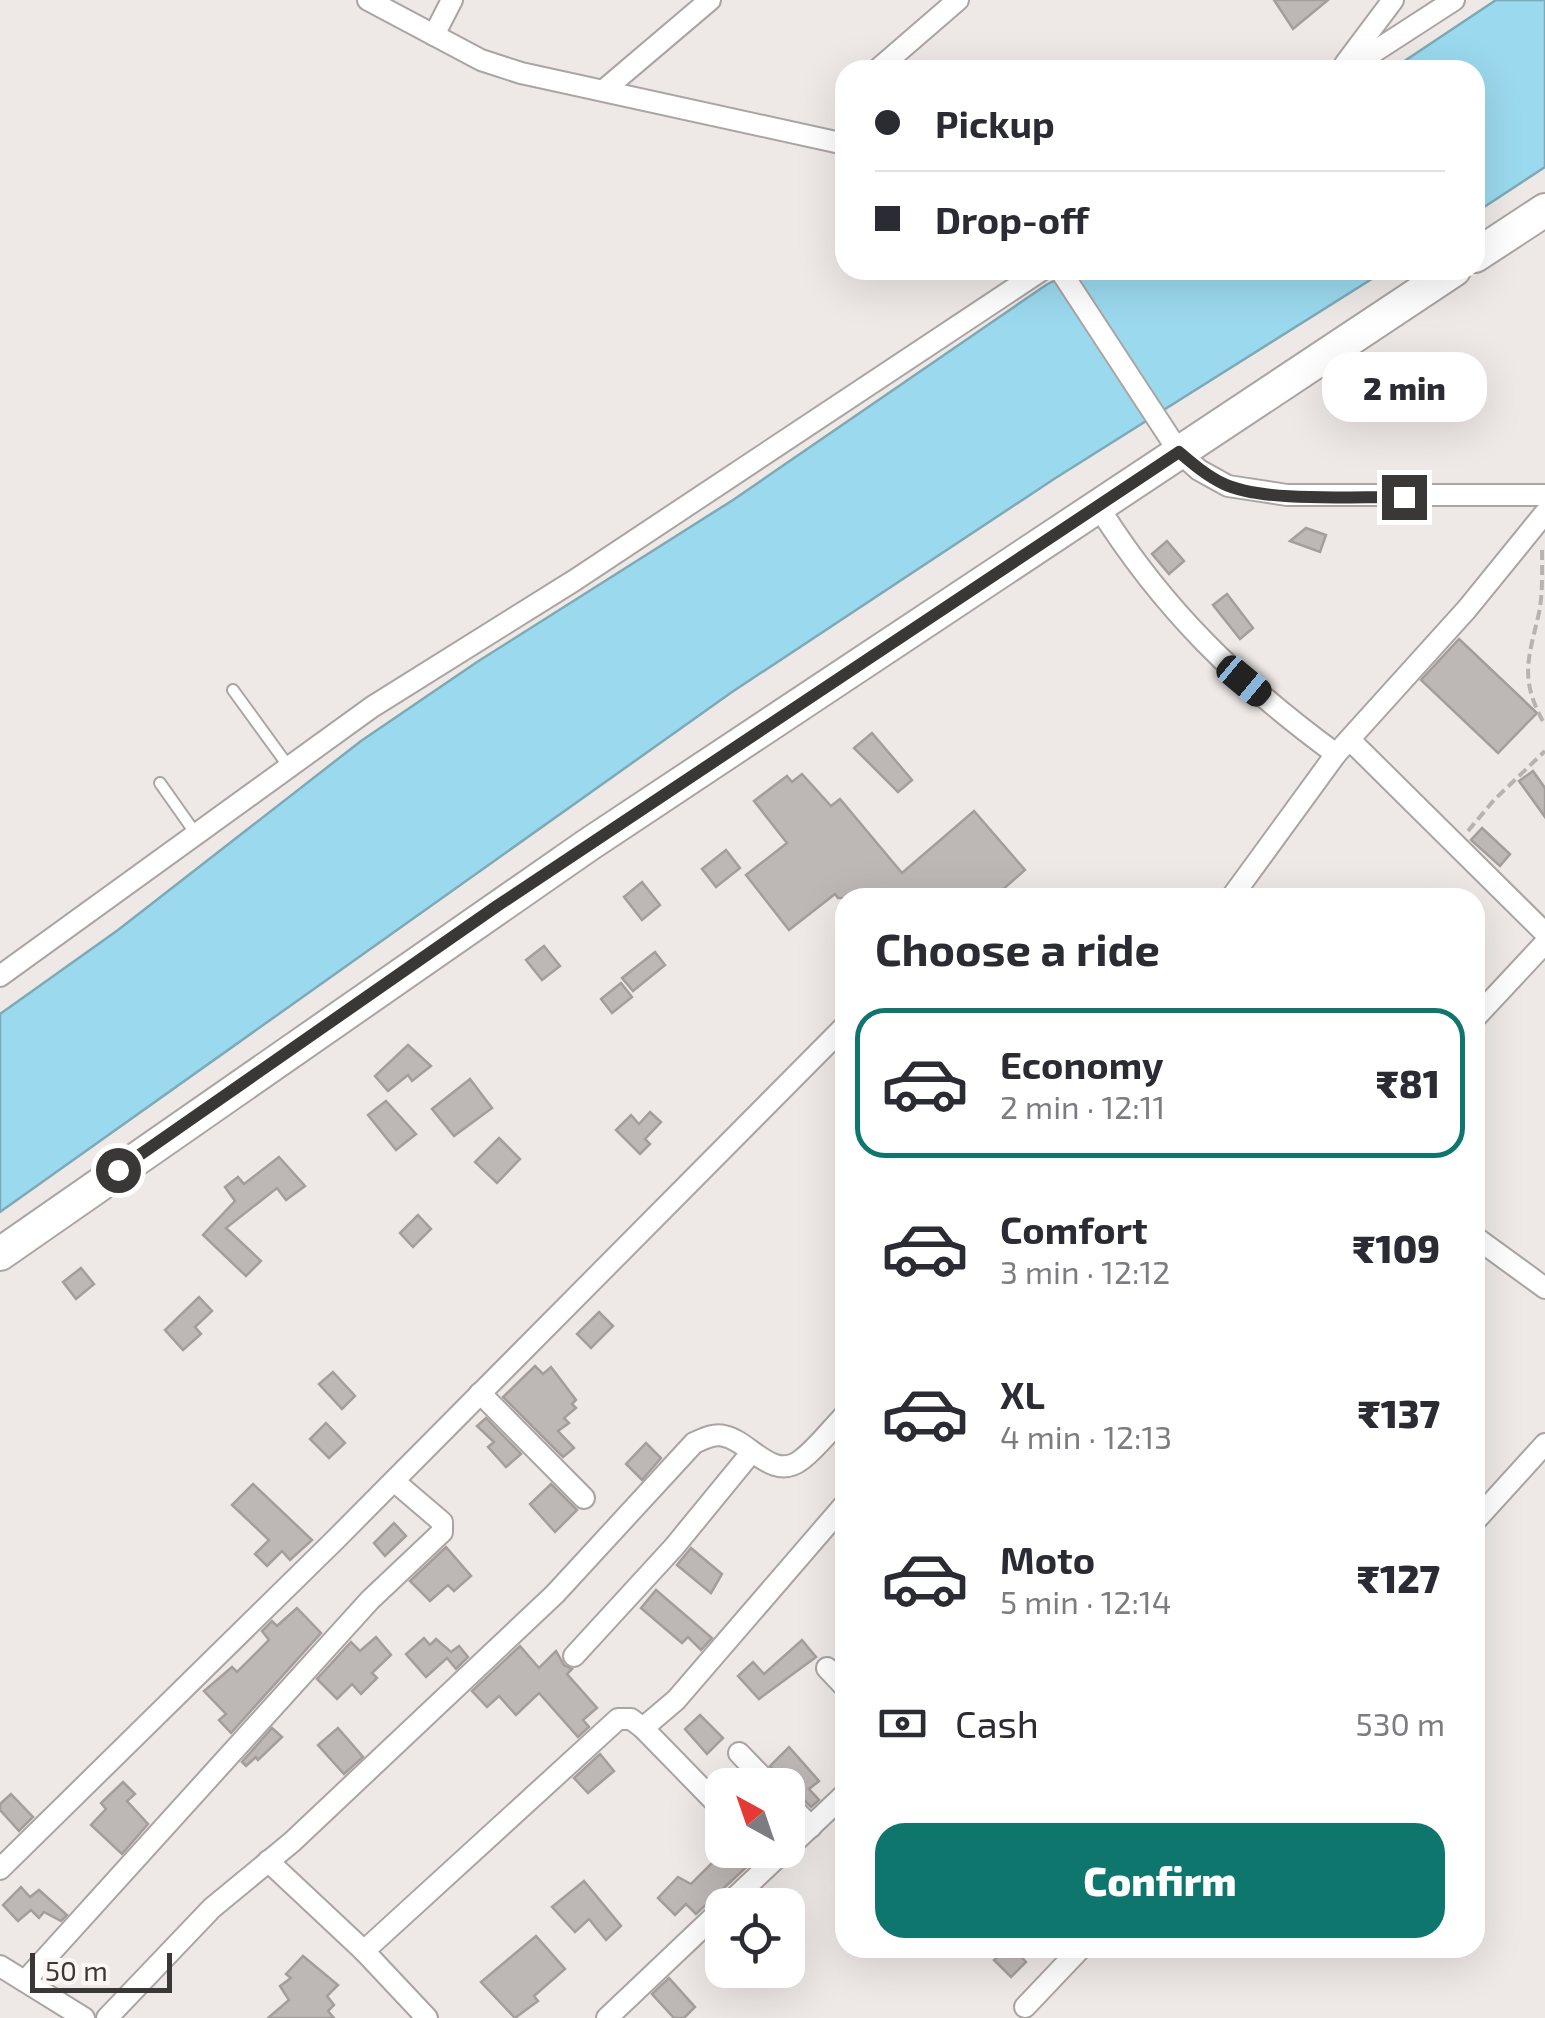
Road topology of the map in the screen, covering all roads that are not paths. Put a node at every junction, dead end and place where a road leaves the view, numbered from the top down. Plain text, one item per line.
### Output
1 (368, 0) edge
2 (452, 0) edge
3 (710, 0) edge
4 (958, 0) edge
5 (1393, 0) edge
6 (1454, 0) edge
7 (434, 35) junction
8 (889, 60) edge
9 (1351, 60) edge
10 (1360, 60) edge
11 (604, 90) junction
12 (835, 142) edge
13 (1545, 210) edge
14 (1485, 249) edge
15 (1027, 280) edge
16 (1066, 280) edge
17 (1438, 280) edge
18 (1173, 444) junction
19 (1545, 495) edge
20 (1098, 506) junction
21 (1543, 515) edge
22 (234, 690) dead end
23 (1343, 747) junction
24 (290, 768) junction
25 (160, 783) dead end
26 (196, 834) junction
27 (1238, 888) edge
28 (1545, 933) edge
29 (1545, 943) edge
30 (0, 976) edge
31 (1485, 1007) edge
32 (835, 1036) edge
33 (1485, 1243) edge
34 (0, 1254) edge
35 (1545, 1288) edge
36 (480, 1393) junction
37 (835, 1425) edge
38 (1545, 1444) edge
39 (752, 1453) junction
40 (394, 1481) junction
41 (584, 1498) dead end
42 (1485, 1510) edge
43 (835, 1516) edge
44 (574, 1656) dead end
45 (827, 1668) dead end
46 (835, 1676) edge
47 (643, 1728) junction
48 (739, 1753) dead end
49 (754, 1768) edge
50 (705, 1792) edge
51 (835, 1804) edge
52 (805, 1821) edge
53 (811, 1827) junction
54 (805, 1831) edge
55 (268, 1861) junction
56 (762, 1868) edge
57 (0, 1869) edge
58 (743, 1888) edge
59 (705, 1926) edge
60 (364, 1950) junction
61 (1072, 1958) edge
62 (0, 1966) edge
63 (25, 1981) junction
64 (1025, 2007) dead end
65 (84, 2018) edge
66 (107, 2018) edge
67 (427, 2018) edge
68 (606, 2018) edge

1 - 7 street
2 - 7 street
3 - 11 street
4 - 8 street
5 - 9 street
6 - 10 street
7 - 11 street
11 - 12 street
13 - 14 main road
15 - 24 street
16 - 18 street
17 - 18 main road
18 - 19 street
18 - 20 main road
20 - 23 street
20 - 34 main road
21 - 23 street
22 - 24 lane
23 - 27 street
23 - 28 street
24 - 26 street
25 - 26 lane
26 - 30 street
29 - 31 street
32 - 36 street
33 - 35 street
36 - 40 street
36 - 41 street
37 - 39 street
38 - 42 street
39 - 44 street
39 - 55 street
40 - 57 street
40 - 63 street
43 - 47 street
45 - 46 street
47 - 50 street
47 - 60 street
48 - 49 street
51 - 53 street
52 - 53 street
53 - 54 street
55 - 60 street
55 - 66 street
56 - 58 street
59 - 68 street
60 - 67 street
61 - 64 street
62 - 63 street
63 - 65 street

